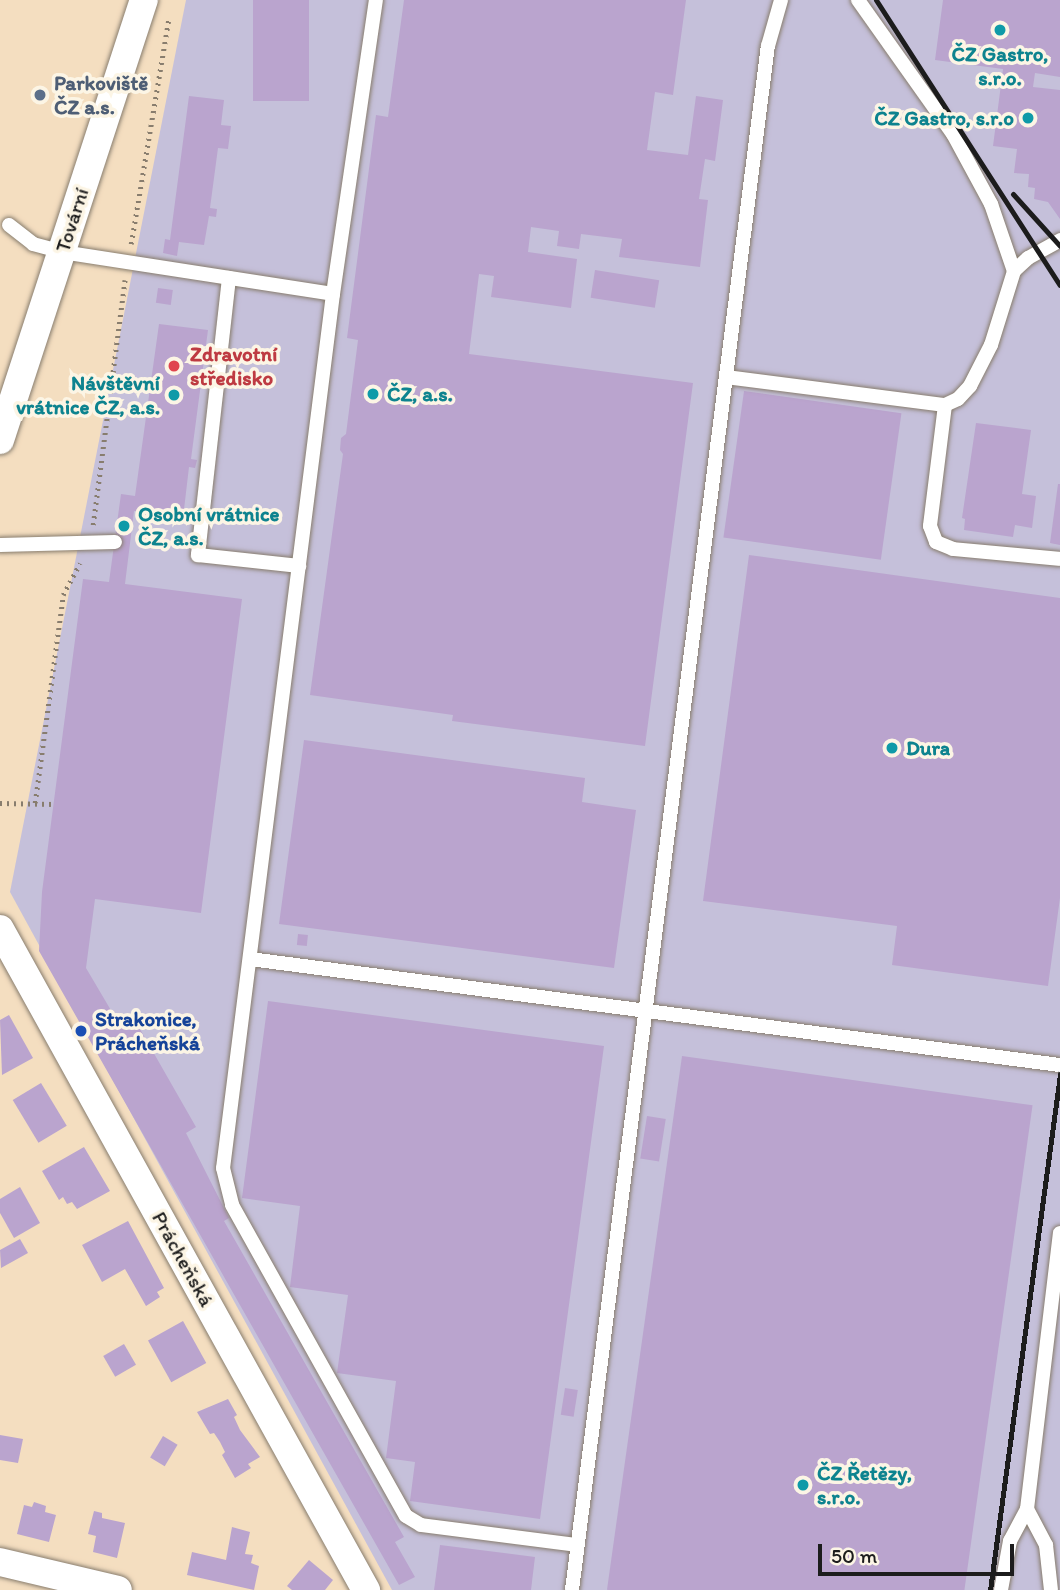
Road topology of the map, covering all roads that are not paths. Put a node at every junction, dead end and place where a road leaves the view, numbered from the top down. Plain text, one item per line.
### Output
1 (144, 0) edge
2 (376, 0) edge
3 (781, 0) edge
4 (858, 0) edge
5 (9, 225) dead end
6 (1060, 240) edge
7 (62, 252) junction
8 (1014, 271) junction
9 (229, 278) junction
10 (334, 294) junction
11 (726, 377) junction
12 (945, 405) junction
13 (0, 440) edge
14 (115, 542) dead end
15 (0, 545) edge
16 (1060, 559) edge
17 (299, 566) junction
18 (0, 929) edge
19 (250, 959) junction
20 (645, 1010) junction
21 (1060, 1065) edge
22 (1060, 1233) edge
23 (1027, 1509) junction
24 (577, 1545) junction
25 (0, 1562) edge
26 (118, 1590) edge
27 (366, 1590) edge
28 (572, 1590) edge
29 (1001, 1590) edge
30 (1051, 1590) edge

1 - 7 street, Tovární
2 - 10 lane
3 - 11 lane
4 - 8 lane
5 - 7 lane
6 - 8 lane
7 - 9 lane
7 - 13 street, Tovární
8 - 12 lane
9 - 10 lane
9 - 17 lane
10 - 17 lane
11 - 12 lane
11 - 20 lane
12 - 16 lane
14 - 15 lane
17 - 19 lane
18 - 27 street, Prácheňská
19 - 20 lane
19 - 24 lane
20 - 21 lane
20 - 24 lane
22 - 23 lane
23 - 29 lane
23 - 30 lane
24 - 28 lane
25 - 26 street

